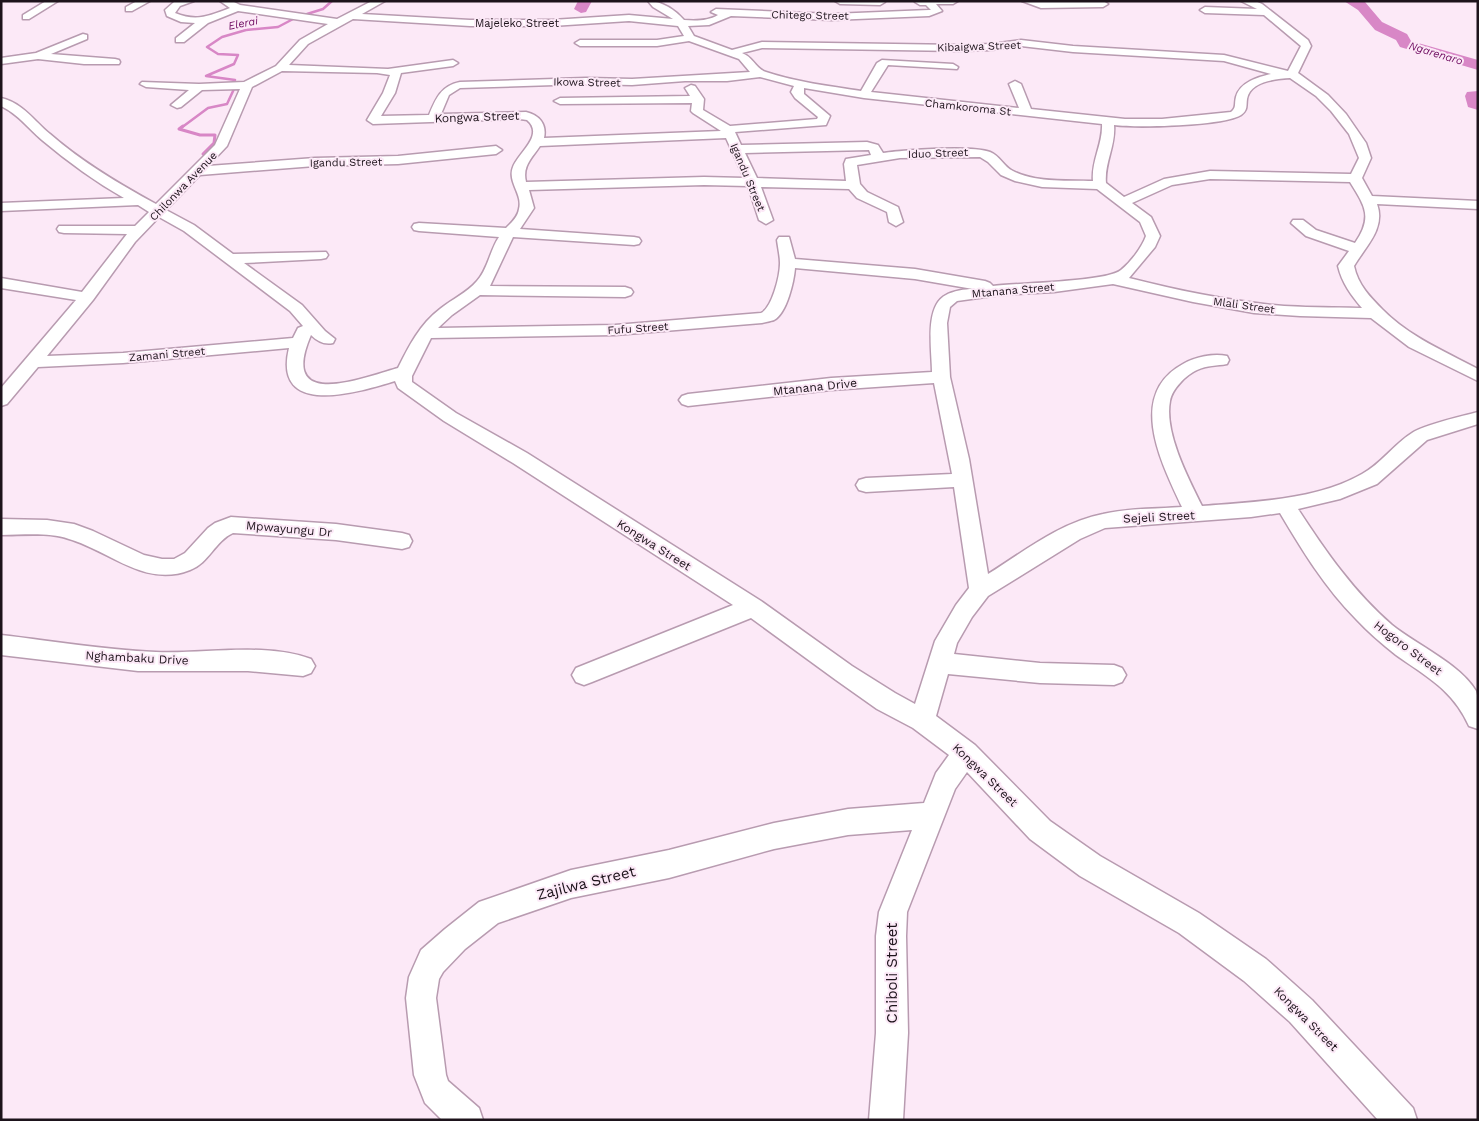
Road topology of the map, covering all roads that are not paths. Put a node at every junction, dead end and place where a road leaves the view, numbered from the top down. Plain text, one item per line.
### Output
1 (53, 1) edge
2 (145, 1) edge
3 (189, 1) edge
4 (225, 1) edge
5 (380, 1) edge
6 (653, 1) edge
7 (840, 1) edge
8 (953, 1) edge
9 (1027, 1) edge
10 (1246, 1) edge
11 (886, 2) edge
12 (910, 2) edge
13 (928, 2) edge
14 (1103, 4) dead end
15 (237, 8) junction
16 (129, 9) dead end
17 (1205, 10) dead end
18 (669, 11) junction
19 (687, 11) dead end
20 (705, 12) dead end
21 (1266, 12) junction
22 (729, 13) junction
23 (350, 16) junction
24 (26, 17) dead end
25 (205, 21) junction
26 (338, 22) junction
27 (683, 24) junction
28 (82, 37) dead end
29 (689, 38) junction
30 (180, 40) dead end
31 (580, 43) dead end
32 (731, 53) junction
33 (38, 56) junction
34 (805, 58) dead end
35 (1, 61) edge
36 (748, 61) junction
37 (115, 62) dead end
38 (453, 63) dead end
39 (953, 67) dead end
40 (280, 68) junction
41 (392, 71) junction
42 (760, 74) junction
43 (1289, 74) junction
44 (685, 78) junction
45 (146, 84) dead end
46 (800, 84) junction
47 (1015, 84) dead end
48 (247, 85) junction
49 (200, 87) junction
50 (864, 95) junction
51 (698, 99) junction
52 (560, 101) dead end
53 (1, 102) edge
54 (178, 105) dead end
55 (20, 111) junction
56 (1027, 113) junction
57 (1, 114) edge
58 (433, 118) junction
59 (471, 118) junction
60 (1108, 121) junction
61 (729, 132) junction
62 (509, 146) junction
63 (736, 149) junction
64 (878, 157) junction
65 (272, 164) junction
66 (196, 171) junction
67 (309, 176) dead end
68 (1355, 178) junction
69 (752, 181) junction
70 (852, 185) junction
71 (1100, 185) junction
72 (521, 186) junction
73 (1368, 200) junction
74 (140, 201) junction
75 (1123, 202) junction
76 (1478, 205) edge
77 (1, 207) edge
78 (158, 212) junction
79 (766, 220) dead end
80 (896, 222) dead end
81 (1298, 223) dead end
82 (419, 226) dead end
83 (64, 229) dead end
84 (140, 230) junction
85 (510, 233) junction
86 (784, 240) dead end
87 (634, 241) dead end
88 (1358, 249) junction
89 (321, 255) dead end
90 (228, 259) junction
91 (788, 263) junction
92 (1113, 279) junction
93 (1, 283) edge
94 (476, 290) junction
95 (1000, 290) junction
96 (625, 292) dead end
97 (87, 297) junction
98 (1377, 313) junction
99 (308, 321) junction
100 (426, 333) junction
101 (327, 339) dead end
102 (299, 342) junction
103 (1221, 360) dead end
104 (34, 362) junction
105 (404, 372) junction
106 (1478, 376) edge
107 (942, 377) junction
108 (1, 400) edge
109 (688, 400) dead end
110 (1478, 418) edge
111 (962, 480) junction
112 (866, 485) dead end
113 (1285, 505) junction
114 (1196, 514) junction
115 (1, 527) edge
116 (402, 541) dead end
117 (980, 590) junction
118 (753, 607) junction
119 (1, 645) edge
120 (938, 664) junction
121 (303, 666) dead end
122 (584, 675) dead end
123 (1114, 675) dead end
124 (1478, 718) edge
125 (922, 720) junction
126 (966, 753) junction
127 (931, 815) junction
128 (467, 1120) edge
129 (886, 1120) edge
130 (1401, 1120) edge

1 - 24 street
2 - 16 street
3 - 25 street
4 - 15 street
5 - 23 street
6 - 18 street
7 - 11 street
8 - 13 street
9 - 14 street
10 - 21 street
12 - 13 street
13 - 22 street, Chitego Street
15 - 25 street
15 - 26 street
17 - 21 street
18 - 19 street
18 - 27 street
20 - 22 street, Chitego Street
21 - 43 street
22 - 27 street, Majeleko Street
23 - 26 street
23 - 27 street, Majeleko Street
25 - 30 street
26 - 40 street
27 - 29 street
28 - 33 street
29 - 31 street
29 - 32 street
32 - 36 street
32 - 43 street, Kibaigwa Street
33 - 35 street
33 - 37 street
34 - 36 street
36 - 42 street
38 - 41 street
39 - 50 street
40 - 41 street
40 - 48 street
41 - 58 street, Kongwa Street
42 - 44 street, Ikowa Street
42 - 46 street, Chamkoroma St
43 - 60 street, Chamkoroma St
43 - 68 street
44 - 51 street
44 - 58 street, Ikowa Street
45 - 49 street
46 - 50 street, Chamkoroma St
46 - 61 street, Igandu Street
47 - 56 street
48 - 49 street
48 - 66 street, Chilonwa Avenue
49 - 54 street
50 - 56 street, Chamkoroma St
51 - 52 street
51 - 61 street
53 - 55 street
55 - 57 street
55 - 74 street
56 - 60 street, Chamkoroma St
58 - 59 street, Kongwa Street
59 - 62 street
59 - 62 street, Kongwa Street
60 - 71 street
61 - 62 street, Igandu Street
61 - 63 street, Igandu Street
62 - 65 street, Igandu Street
62 - 72 street, Kongwa Street
63 - 64 street
63 - 69 street, Igandu Street
64 - 70 street, Iduo Street
64 - 71 street, Iduo Street
65 - 66 street, Igandu Street
65 - 67 street
66 - 78 street, Chilonwa Avenue
68 - 73 street
68 - 75 street
69 - 70 street
69 - 72 street
69 - 79 street, Igandu Street
70 - 80 street
71 - 75 street, Mtanana Street
72 - 85 street, Kongwa Street
73 - 76 street
73 - 88 street
74 - 77 street
74 - 78 street
75 - 92 street, Mtanana Street
78 - 84 street, Chilonwa Avenue
78 - 90 street
81 - 88 street
82 - 85 street
83 - 84 street
84 - 97 street, Chilonwa Avenue
85 - 87 street
85 - 94 street, Kongwa Street
86 - 91 street, Fufu Street
88 - 98 street
89 - 90 street
90 - 99 street
91 - 95 street
91 - 100 street, Fufu Street
92 - 95 street, Mtanana Street
92 - 98 street, Mlali Street
93 - 97 street
94 - 96 street
94 - 100 street, Kongwa Street
95 - 107 street, Mtanana Street
97 - 104 street, Chilonwa Avenue
98 - 106 street
99 - 101 street
99 - 102 street
100 - 105 street, Kongwa Street
102 - 104 street, Zamani Street
102 - 105 street
103 - 114 street
104 - 108 street, Chilonwa Avenue
105 - 118 street, Kongwa Street
107 - 109 street, Mtanana Drive
107 - 111 street, Mtanana Street
110 - 113 street, Sejeli Street
111 - 112 street
111 - 117 street, Mtanana Street
113 - 114 street, Sejeli Street
113 - 124 street, Hogoro Street
114 - 117 street, Sejeli Street
115 - 116 street, Mpwayungu Dr
117 - 120 street, Sejeli Street
118 - 122 street
118 - 125 street, Kongwa Street
119 - 121 street, Nghambaku Drive
120 - 123 street
120 - 125 street, Sejeli Street
125 - 126 street, Kongwa Street
126 - 127 street, Chiboli Street
126 - 130 street, Kongwa Street
127 - 128 street, Zajilwa Street
127 - 129 street, Chiboli Street

